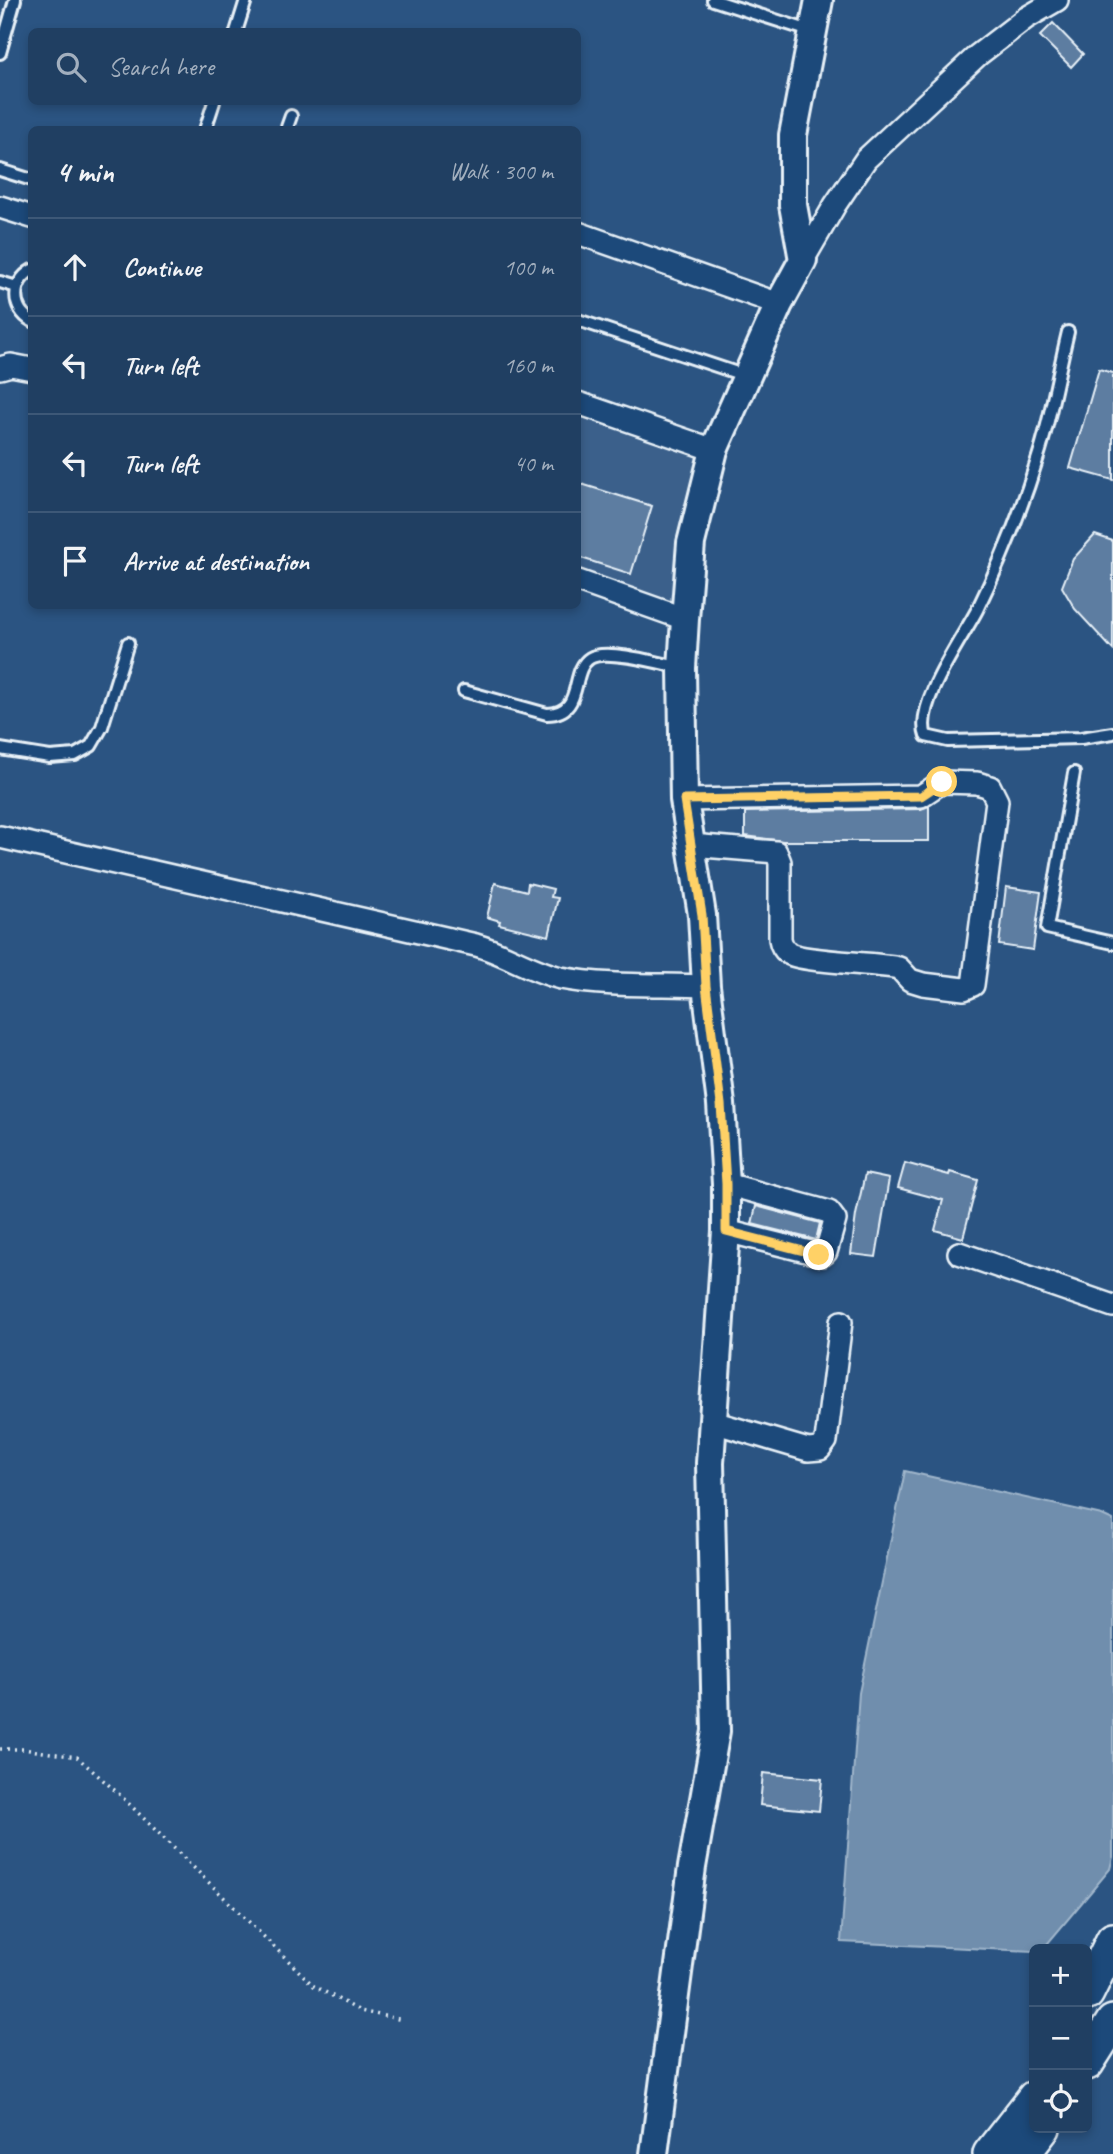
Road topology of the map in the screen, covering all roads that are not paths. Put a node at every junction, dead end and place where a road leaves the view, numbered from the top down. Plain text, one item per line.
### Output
1 (15, 0) edge
2 (246, 0) edge
3 (712, 0) edge
4 (819, 0) edge
5 (1057, 0) edge
6 (237, 28) edge
7 (813, 32) junction
8 (0, 53) edge
9 (213, 105) edge
10 (291, 116) dead end
11 (206, 126) edge
12 (287, 126) edge
13 (0, 170) edge
14 (28, 179) edge
15 (0, 207) edge
16 (28, 217) edge
17 (581, 234) edge
18 (803, 260) junction
19 (28, 273) edge
20 (0, 282) edge
21 (17, 287) junction
22 (779, 304) junction
23 (28, 318) edge
24 (581, 321) edge
25 (1068, 332) dead end
26 (0, 368) edge
27 (28, 368) edge
28 (746, 376) junction
29 (581, 405) edge
30 (713, 450) junction
31 (581, 582) edge
32 (685, 619) junction
33 (128, 643) dead end
34 (682, 668) junction
35 (464, 691) dead end
36 (1113, 733) edge
37 (0, 749) edge
38 (1074, 773) dead end
39 (684, 800) junction
40 (0, 837) edge
41 (691, 845) junction
42 (1113, 943) edge
43 (706, 986) junction
44 (726, 1184) junction
45 (726, 1231) junction
46 (959, 1253) dead end
47 (1113, 1306) edge
48 (841, 1322) dead end
49 (713, 1422) junction
50 (1113, 1940) edge
51 (1092, 1983) edge
52 (1113, 2022) edge
53 (1092, 2055) edge
54 (1029, 2104) edge
55 (1039, 2133) edge
56 (654, 2154) edge
57 (990, 2154) edge
58 (1023, 2154) edge

1 - 8 lane
2 - 6 lane
3 - 7 lane
4 - 7 street
5 - 18 street
7 - 18 street
9 - 11 lane
10 - 12 lane
13 - 14 lane
15 - 16 street
17 - 22 street
18 - 22 street
19 - 21 lane
20 - 21 lane
21 - 23 lane
22 - 28 street
24 - 28 lane
25 - 36 lane
26 - 27 street
28 - 30 street
29 - 30 street
30 - 32 street
31 - 32 street
32 - 34 street
33 - 37 lane
34 - 35 lane
34 - 39 street
38 - 42 lane
39 - 41 street
39 - 41 street
40 - 43 street
41 - 43 street
43 - 44 street
44 - 45 street
44 - 45 street
45 - 49 street
46 - 47 street
48 - 49 street
49 - 56 street
50 - 51 main road
52 - 53 main road
54 - 57 main road
55 - 58 main road

